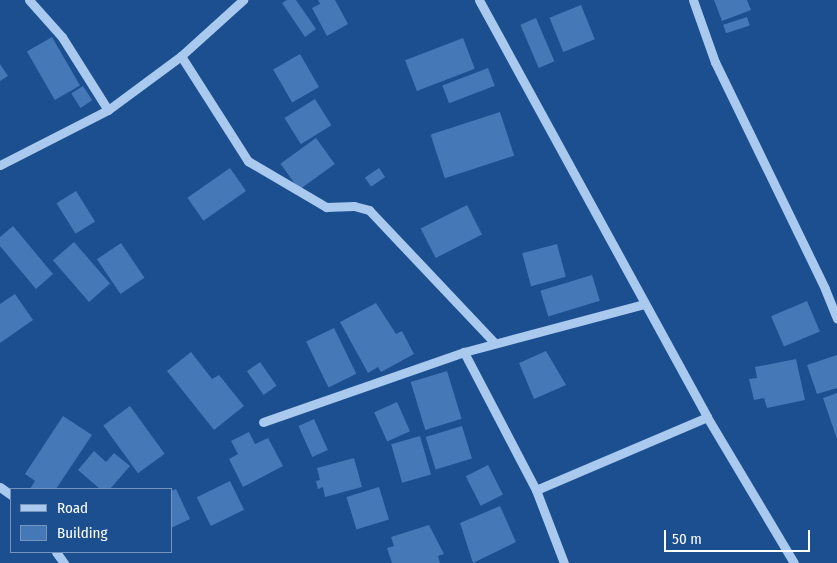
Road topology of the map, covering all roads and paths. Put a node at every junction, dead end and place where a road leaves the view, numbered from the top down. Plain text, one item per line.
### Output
1 (29, 0) edge
2 (242, 0) edge
3 (479, 0) edge
4 (693, 0) edge
5 (181, 56) junction
6 (108, 110) junction
7 (0, 165) edge
8 (645, 304) junction
9 (837, 319) edge
10 (494, 342) junction
11 (464, 352) junction
12 (707, 417) junction
13 (263, 422) dead end
14 (536, 490) junction
15 (564, 563) edge
16 (794, 563) edge

1 - 6 street
2 - 5 street
3 - 8 street
4 - 9 street
5 - 6 street
5 - 10 street
6 - 7 street
8 - 10 street
8 - 12 street
10 - 11 street
11 - 13 street
11 - 14 street
12 - 14 street
12 - 16 street
14 - 15 street

